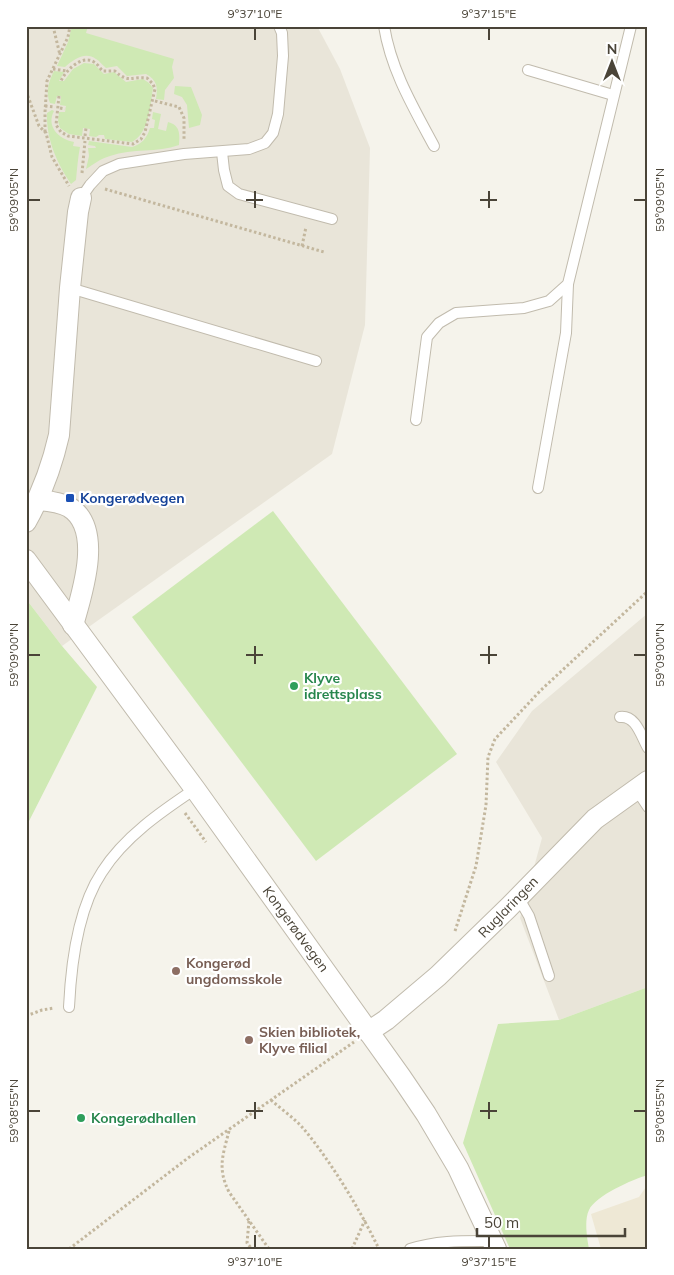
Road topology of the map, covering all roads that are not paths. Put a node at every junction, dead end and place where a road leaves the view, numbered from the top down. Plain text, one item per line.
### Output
1 (279, 26) edge
2 (384, 26) edge
3 (631, 26) edge
4 (528, 70) dead end
5 (613, 95) junction
6 (434, 146) dead end
7 (222, 152) junction
8 (86, 191) joint
9 (332, 219) dead end
10 (568, 284) junction
11 (70, 288) junction
12 (316, 361) dead end
13 (416, 420) dead end
14 (538, 488) dead end
15 (38, 500) junction
16 (26, 522) edge
17 (26, 560) edge
18 (73, 625) junction
19 (620, 717) dead end
20 (648, 748) edge
21 (642, 785) edge
22 (195, 789) junction
23 (648, 807) edge
24 (518, 898) junction
25 (548, 976) dead end
26 (69, 1007) road end
27 (361, 1037) junction
28 (494, 1245) edge
29 (410, 1249) edge

1 - 7 lane
2 - 6 lane
3 - 5 lane
4 - 5 lane
5 - 10 lane
7 - 8 lane
7 - 9 lane
8 - 11 street
10 - 13 lane
10 - 14 lane
11 - 12 lane
11 - 15 street
15 - 16 street
15 - 18 street
17 - 18 street, Kongerødvegen
18 - 22 street, Kongerødvegen
19 - 20 lane
21 - 23 lane
21 - 24 street, Ruglaringen
22 - 26 lane
22 - 27 street, Kongerødvegen
24 - 25 lane
24 - 27 street, Ruglaringen
27 - 28 street, Kongerødvegen
28 - 29 lane

